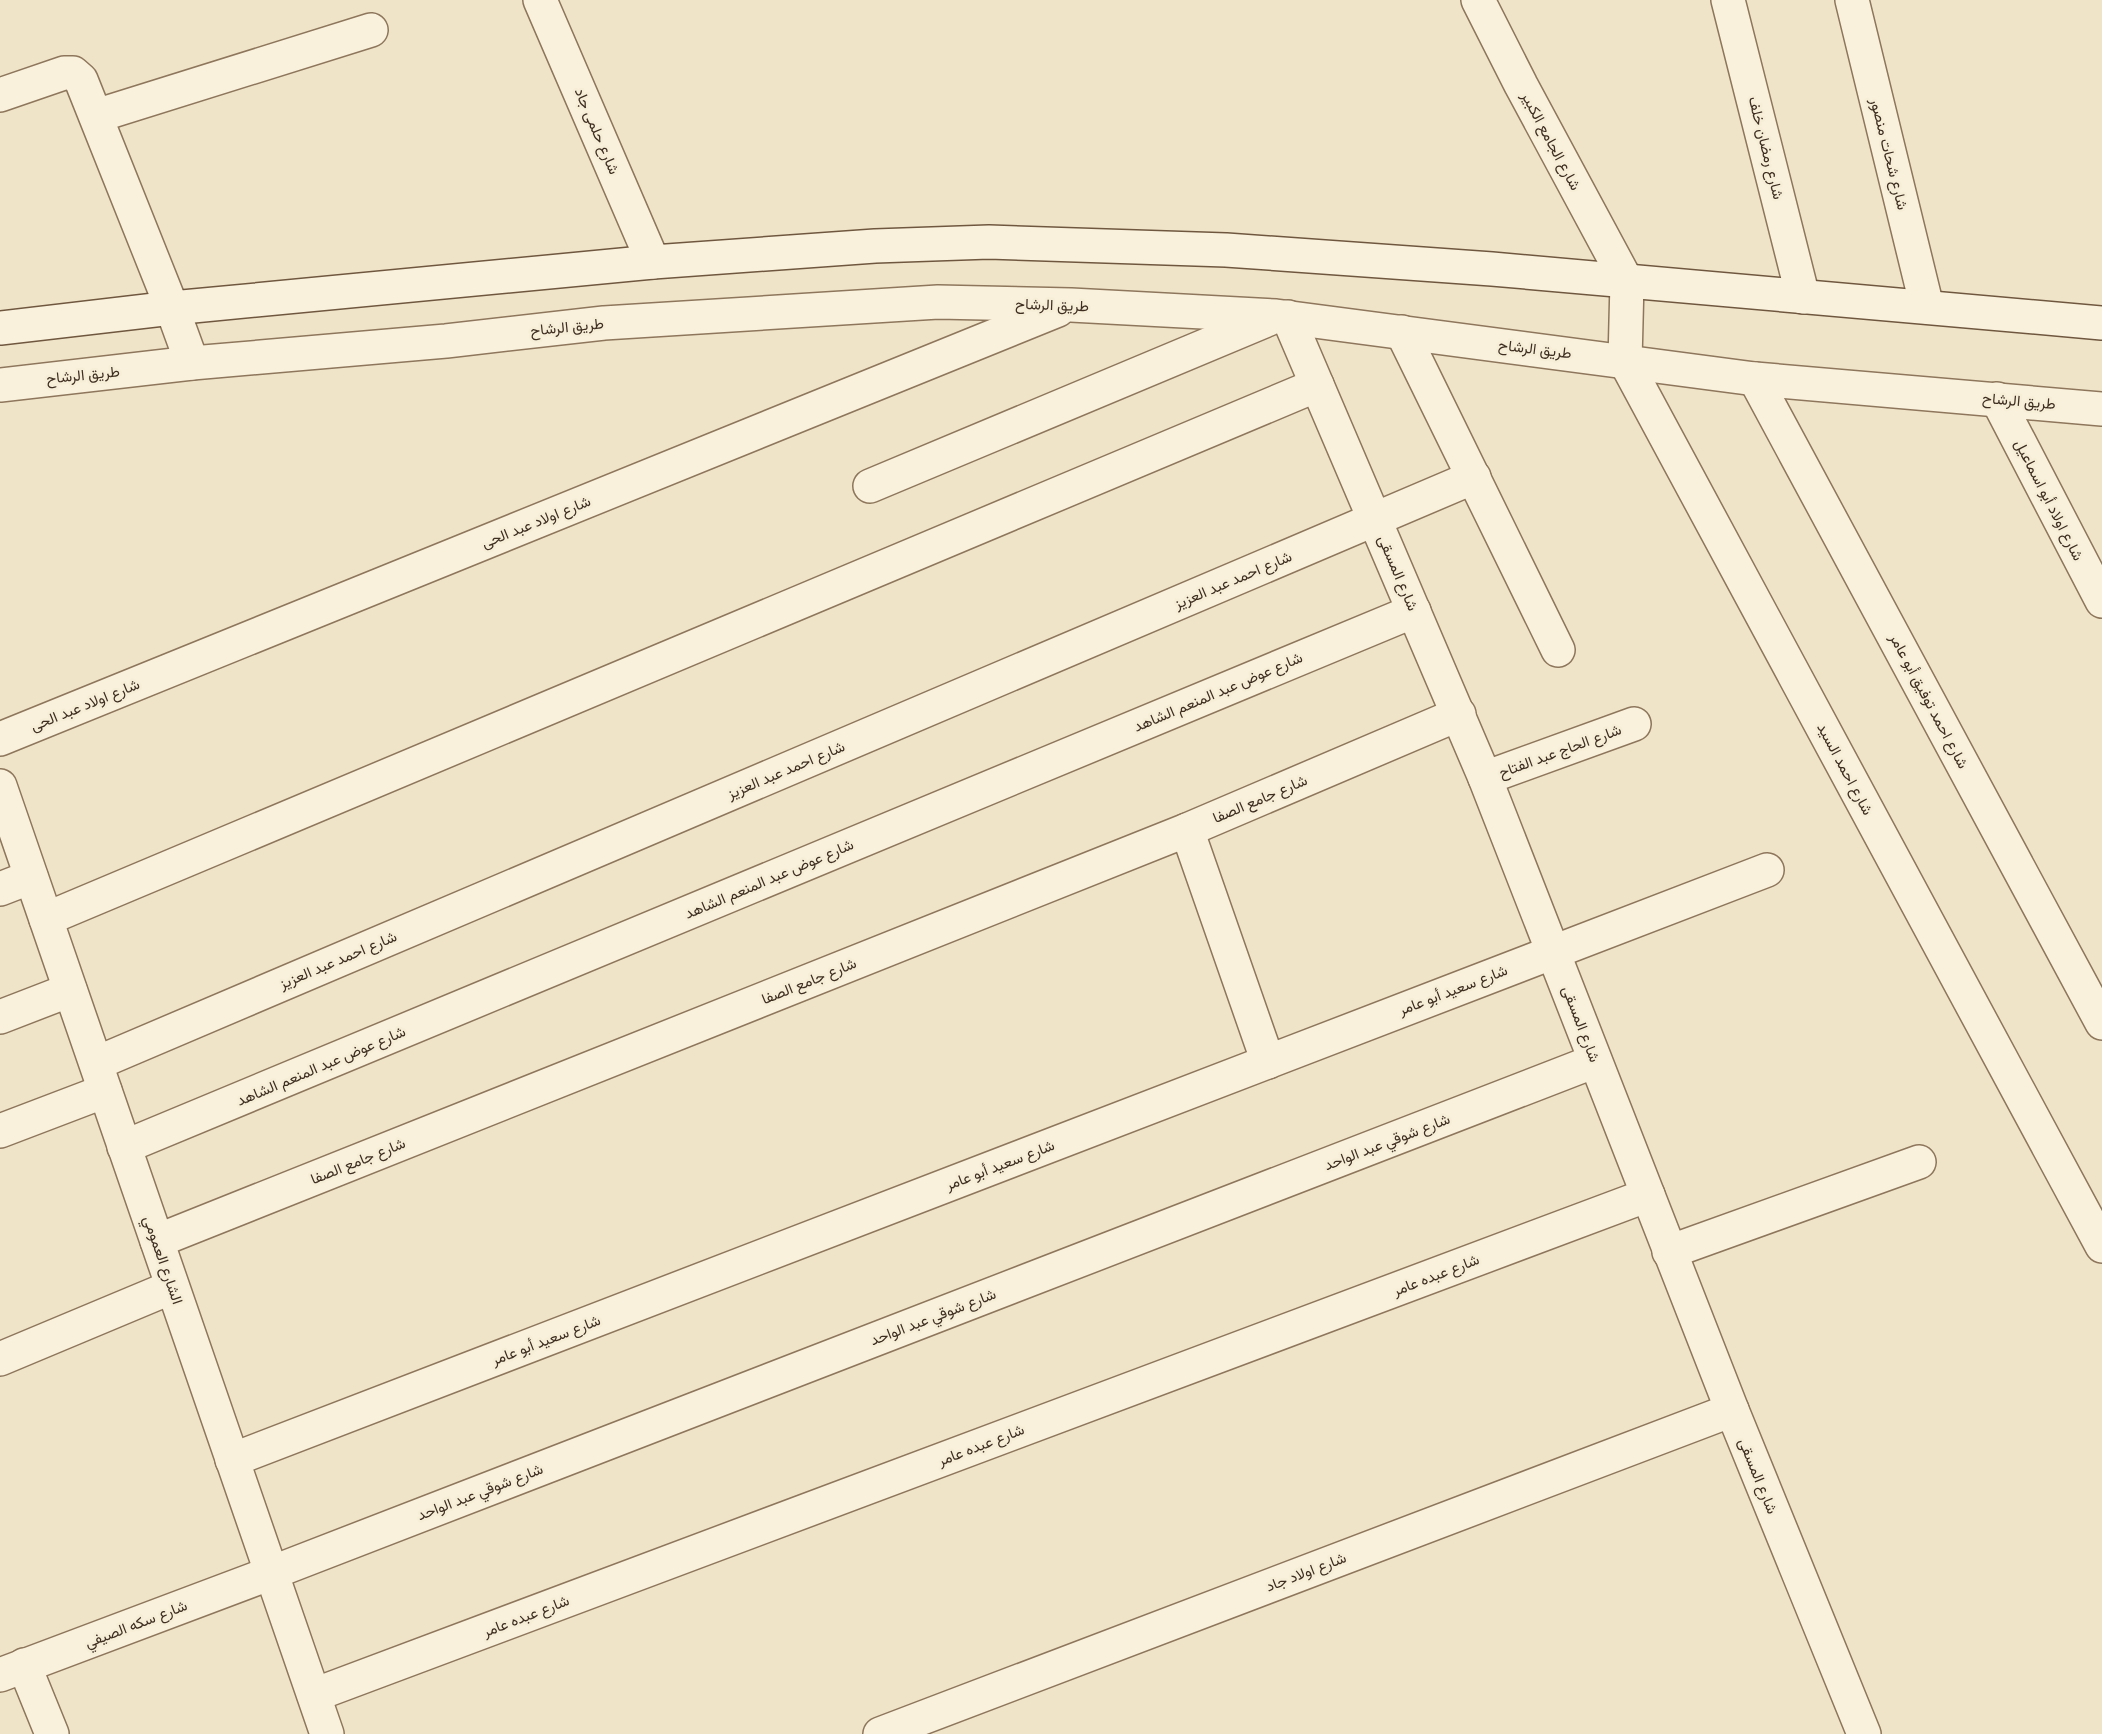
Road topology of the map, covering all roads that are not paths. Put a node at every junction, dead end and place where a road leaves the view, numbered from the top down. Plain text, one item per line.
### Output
1 (540, 0) edge
2 (1478, 0) edge
3 (1728, 0) edge
4 (1852, 0) edge
5 (371, 30) dead end
6 (0, 95) edge
7 (96, 116) junction
8 (653, 262) junction
9 (1627, 282) junction
10 (1803, 297) junction
11 (1071, 305) junction
12 (1927, 307) junction
13 (172, 308) junction
14 (1282, 316) junction
15 (2102, 323) edge
16 (0, 328) edge
17 (1402, 332) junction
18 (1625, 361) junction
19 (192, 363) junction
20 (1755, 379) junction
21 (0, 385) edge
22 (1317, 386) junction
23 (1997, 399) junction
24 (2102, 409) edge
25 (1474, 477) junction
26 (870, 486) dead end
27 (1375, 519) junction
28 (2102, 601) edge
29 (1414, 611) junction
30 (1558, 650) dead end
31 (1459, 714) junction
32 (1634, 724) dead end
33 (0, 739) edge
34 (1485, 778) junction
35 (0, 786) edge
36 (1187, 830) junction
37 (1767, 870) dead end
38 (31, 877) junction
39 (0, 889) edge
40 (46, 919) junction
41 (1553, 952) junction
42 (70, 990) junction
43 (0, 1017) edge
44 (2102, 1023) edge
45 (1595, 1061) junction
46 (1268, 1062) junction
47 (101, 1077) junction
48 (0, 1131) edge
49 (124, 1147) junction
50 (1919, 1162) dead end
51 (1648, 1195) junction
52 (157, 1241) junction
53 (2102, 1246) edge
54 (1670, 1252) junction
55 (172, 1287) junction
56 (0, 1359) edge
57 (1732, 1410) junction
58 (232, 1460) junction
59 (271, 1573) junction
60 (12, 1670) edge
61 (314, 1695) junction
62 (52, 1734) edge
63 (327, 1734) edge
64 (880, 1734) edge
65 (1864, 1734) edge

1 - 8 street, شارع حلمى جاد
2 - 9 street, شارع الجامع الكبير
3 - 10 street, شارع رمضان خلف
4 - 12 street, شارع شحات منصور
5 - 7 street
6 - 7 street
7 - 13 street
8 - 9 street
8 - 13 street
9 - 10 street
9 - 18 street, شارع احمد السيد
10 - 12 street
11 - 14 street, طريق الرشاح
11 - 19 street, طريق الرشاح
11 - 33 street, شارع اولاد عبد الحى
12 - 15 street
13 - 16 street
13 - 19 street
14 - 17 street, طريق الرشاح
14 - 22 street, شارع المسقى
14 - 26 street
17 - 18 street, طريق الرشاح
17 - 25 street
18 - 20 street, طريق الرشاح
18 - 53 street, شارع احمد السيد
19 - 21 street, طريق الرشاح
20 - 23 street, طريق الرشاح
20 - 44 street, شارع احمد توفيق أبو عامر
22 - 27 street, شارع المسقى
22 - 40 street
23 - 24 street, طريق الرشاح
23 - 28 street, شارع اولاد أبو اسماعيل
25 - 27 street, شارع احمد عبد العزيز
25 - 30 street
27 - 29 street, شارع المسقى
27 - 47 street, شارع احمد عبد العزيز
29 - 31 street, شارع المسقى
29 - 49 street, شارع عوض عبد المنعم الشاهد
31 - 34 street, شارع المسقى
31 - 36 street, شارع جامع الصفا
32 - 34 street, شارع الحاج عبد الفتاح
34 - 41 street, شارع المسقى
35 - 38 street, الشارع العمومي
36 - 46 street
36 - 52 street, شارع جامع الصفا
37 - 41 street, شارع سعيد أبو عامر
38 - 39 street
38 - 40 street, الشارع العمومي
40 - 42 street, الشارع العمومي
41 - 45 street, شارع المسقى
41 - 46 street, شارع سعيد أبو عامر
42 - 43 street
42 - 47 street, الشارع العمومي
45 - 51 street, شارع المسقى
45 - 59 street, شارع شوقي عبد الواحد
46 - 58 street, شارع سعيد أبو عامر
47 - 48 street, شارع احمد عبد العزيز
47 - 49 street, الشارع العمومي
49 - 52 street, الشارع العمومي
50 - 54 street
51 - 54 street, شارع المسقى
51 - 61 street, شارع عبده عامر
52 - 55 street, الشارع العمومي
54 - 57 street, شارع المسقى
55 - 56 street
55 - 58 street, الشارع العمومي
57 - 64 street, شارع اولاد جاد
57 - 65 street, شارع المسقى
58 - 59 street, الشارع العمومي
59 - 60 street, شارع سكه الصيفي
59 - 61 street, الشارع العمومي
60 - 62 street
61 - 63 street, الشارع العمومي

